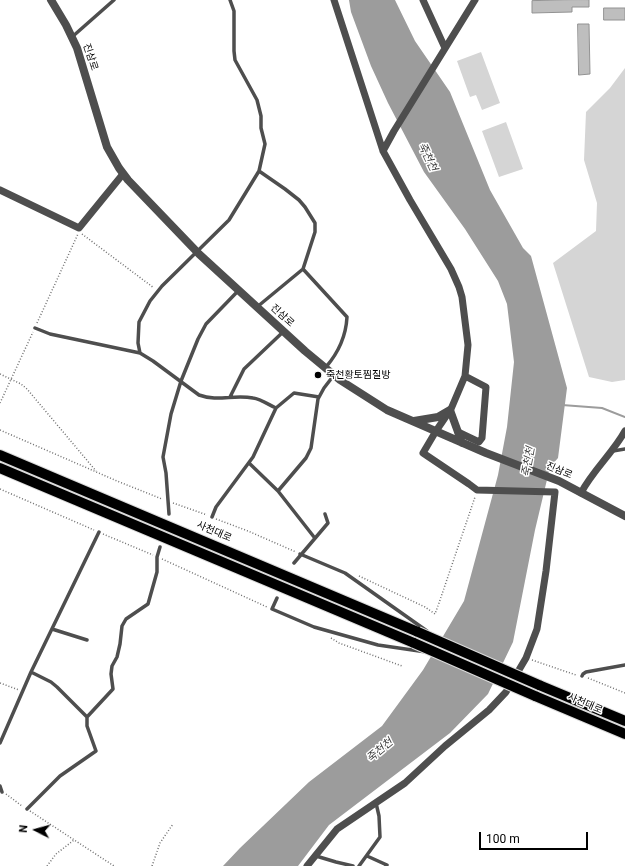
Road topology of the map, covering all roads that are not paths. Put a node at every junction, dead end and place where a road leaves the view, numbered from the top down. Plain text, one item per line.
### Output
1 (51, 0) edge
2 (114, 0) edge
3 (230, 0) edge
4 (334, 0) edge
5 (423, 0) edge
6 (475, 0) edge
7 (72, 37) junction
8 (445, 48) junction
9 (383, 151) junction
10 (259, 171) junction
11 (123, 174) junction
12 (0, 190) edge
13 (197, 252) junction
14 (303, 269) junction
15 (238, 290) junction
16 (258, 307) junction
17 (35, 328) road end
18 (284, 331) junction
19 (140, 353) junction
20 (325, 368) junction
21 (334, 375) junction
22 (465, 376) junction
23 (181, 381) junction
24 (230, 397) junction
25 (319, 397) junction
26 (276, 408) junction
27 (450, 410) junction
28 (412, 421) junction
29 (436, 431) junction
30 (625, 431) edge
31 (458, 432) junction
32 (462, 443) junction
33 (625, 449) edge
34 (609, 453) junction
35 (0, 455) edge
36 (249, 463) junction
37 (0, 468) edge
38 (556, 480) junction
39 (278, 491) junction
40 (551, 492) junction
41 (581, 493) junction
42 (169, 514) dead end
43 (325, 514) dead end
44 (625, 516) edge
45 (212, 517) dead end
46 (100, 532) road end
47 (314, 537) junction
48 (160, 547) dead end
49 (300, 554) junction
50 (294, 563) dead end
51 (277, 598) dead end
52 (52, 629) junction
53 (87, 640) dead end
54 (442, 643) junction
55 (438, 654) junction
56 (625, 665) edge
57 (31, 672) junction
58 (582, 676) road end
59 (87, 717) junction
60 (625, 721) edge
61 (625, 734) edge
62 (0, 743) edge
63 (0, 786) edge
64 (2, 792) road end
65 (376, 802) junction
66 (27, 809) road end
67 (315, 855) junction
68 (367, 856) junction
69 (307, 866) edge
70 (353, 866) edge
71 (359, 866) edge
72 (386, 866) edge

1 - 7 street, 진삼로
2 - 7 lane
3 - 10 lane
4 - 9 street
5 - 8 street
6 - 8 street
7 - 11 street, 진삼로
8 - 9 street
9 - 22 street
10 - 13 lane
10 - 14 lane
11 - 12 street
11 - 13 street, 진삼로
13 - 15 street, 진삼로
13 - 19 lane
14 - 16 lane
14 - 20 lane
15 - 16 street, 진삼로
15 - 23 lane
16 - 18 street, 진삼로
17 - 19 lane
18 - 20 street, 진삼로
18 - 24 lane
19 - 23 lane
20 - 21 street, 진삼로
21 - 25 lane
21 - 28 street, 진삼로
22 - 27 street
22 - 31 street
23 - 24 lane
23 - 42 lane
24 - 26 lane
25 - 26 lane
25 - 39 lane
26 - 36 lane
27 - 28 street
27 - 29 street
27 - 31 street
28 - 29 street, 진삼로
29 - 32 street, 진삼로
29 - 40 street
30 - 34 street
31 - 32 street
32 - 38 street, 진삼로
33 - 34 lane
34 - 41 street
35 - 54 main road, 사천대로, bridge
36 - 39 lane
36 - 45 lane
37 - 55 main road, 사천대로, bridge
38 - 40 street
38 - 41 street, 진삼로
39 - 47 lane
40 - 65 street
41 - 44 street, 진삼로
43 - 47 lane
46 - 52 lane
47 - 49 lane
48 - 59 lane
49 - 50 lane
49 - 54 lane
51 - 55 lane
52 - 53 lane
52 - 57 lane
54 - 60 main road, 사천대로, bridge
55 - 61 main road, 사천대로, bridge
56 - 58 lane
57 - 59 lane
57 - 62 lane
59 - 66 lane
63 - 64 lane
65 - 67 street
65 - 68 lane
67 - 69 street
67 - 70 lane
68 - 71 lane
68 - 72 lane

